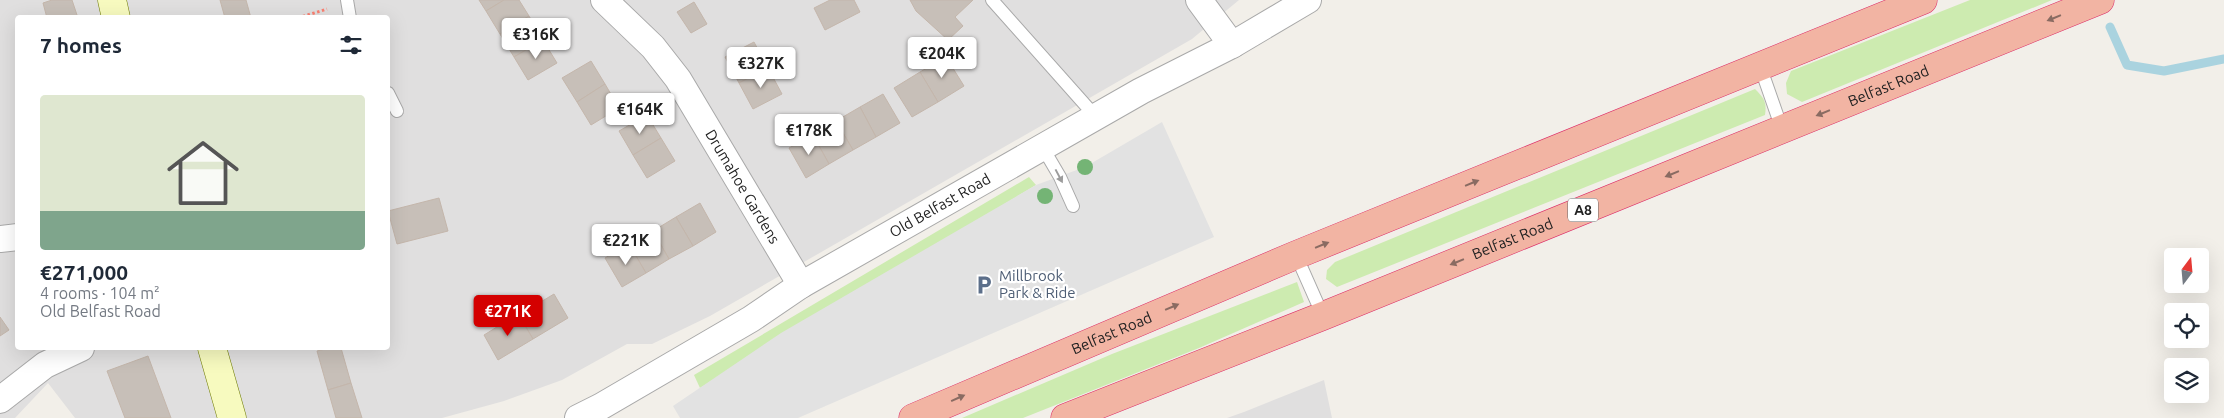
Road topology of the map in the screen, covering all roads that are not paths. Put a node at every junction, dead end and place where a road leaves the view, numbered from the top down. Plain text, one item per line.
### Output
1 (112, 0) edge
2 (604, 0) edge
3 (992, 0) edge
4 (1199, 0) edge
5 (1308, 0) edge
6 (1924, 0) edge
7 (2100, 0) edge
8 (347, 2) edge
9 (115, 15) edge
10 (349, 15) edge
11 (1232, 45) junction
12 (1760, 66) junction
13 (390, 97) edge
14 (397, 111) dead end
15 (1096, 118) junction
16 (1782, 129) junction
17 (1043, 148) junction
18 (1073, 206) dead end
19 (15, 238) edge
20 (0, 240) edge
21 (1296, 255) junction
22 (801, 285) junction
23 (1323, 316) junction
24 (69, 350) edge
25 (213, 350) edge
26 (0, 400) edge
27 (594, 414) edge
28 (232, 418) edge
29 (913, 418) edge
30 (1065, 418) edge

1 - 9 main road
2 - 22 street, Drumahoe Gardens
3 - 15 lane
4 - 11 street
5 - 11 street, Old Belfast Road
6 - 12 highway, Belfast Road
7 -> 16 highway, Belfast Road / A8
8 - 10 lane
11 - 15 street, Old Belfast Road
12 - 16 lane
21 -> 12 highway, Belfast Road
13 - 14 lane
15 - 17 street, Old Belfast Road
16 -> 23 highway, Belfast Road / A8
17 -> 18 lane
17 - 22 street, Old Belfast Road
19 - 20 street
21 - 23 lane
29 -> 21 highway, Belfast Road
22 - 27 street, Old Belfast Road
23 - 30 highway, Belfast Road / A8
24 - 26 street
25 - 28 main road

